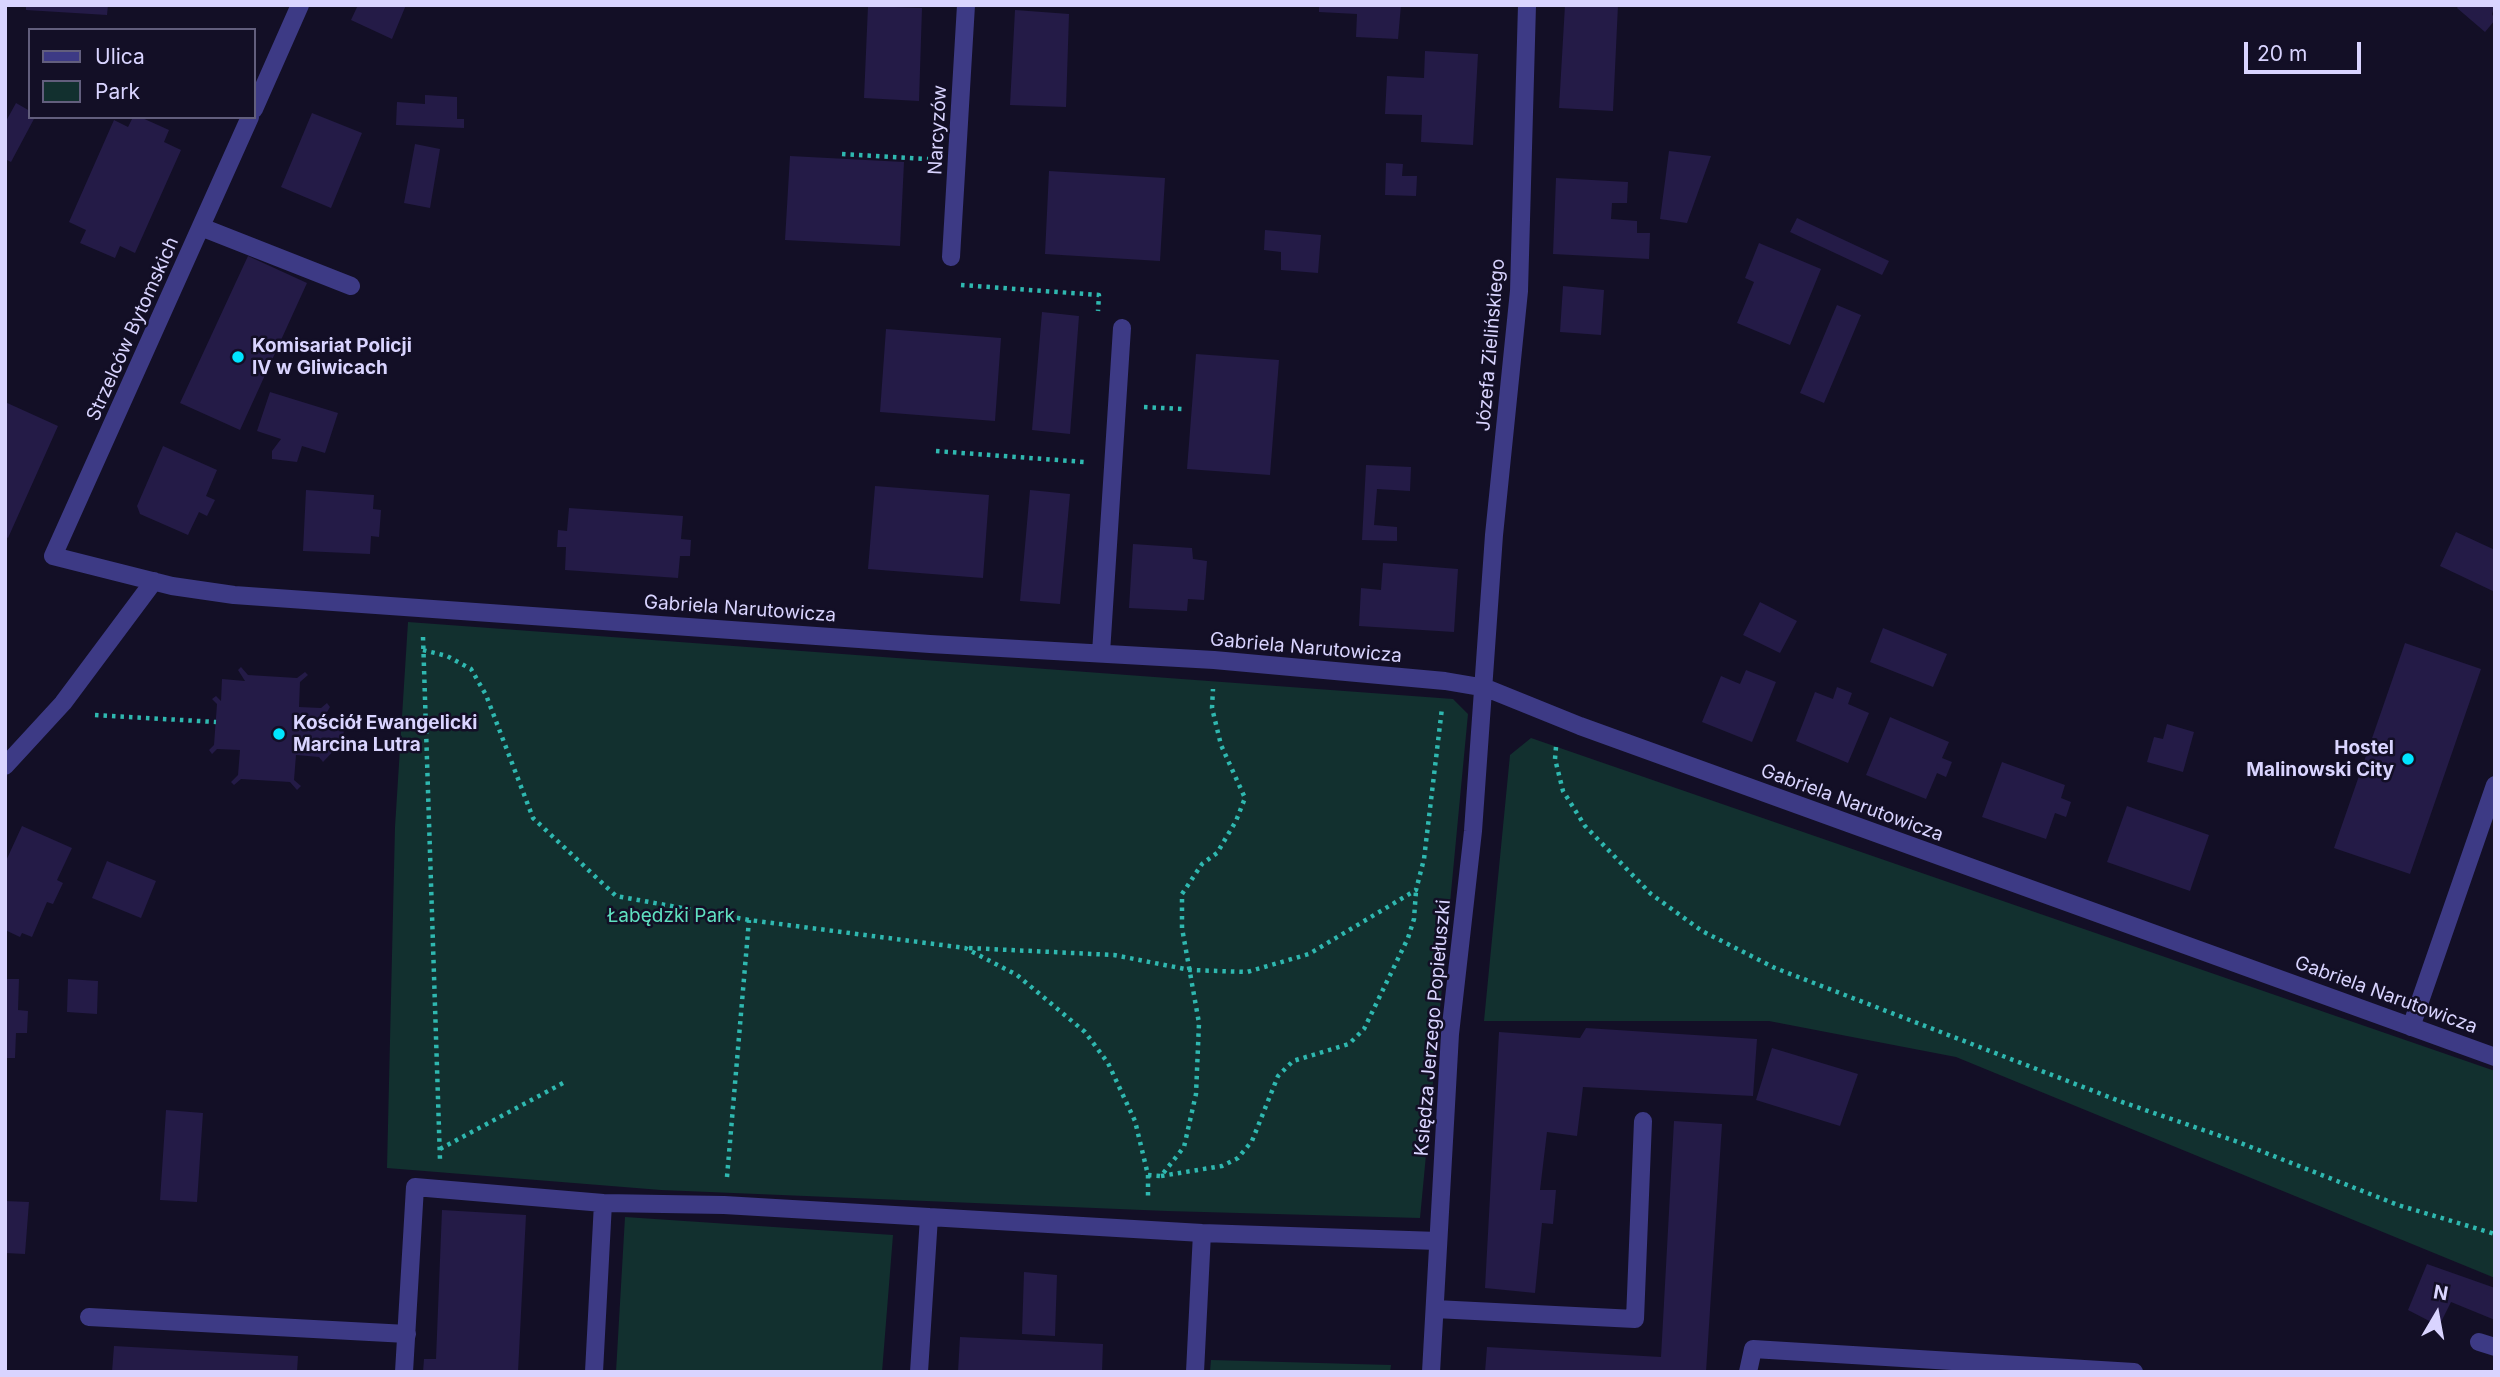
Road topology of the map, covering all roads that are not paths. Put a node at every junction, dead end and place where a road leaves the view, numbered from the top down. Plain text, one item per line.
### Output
1 (300, 5) edge
2 (966, 5) edge
3 (1527, 5) edge
4 (256, 104) edge
5 (249, 119) edge
6 (201, 227) junction
7 (951, 257) road end
8 (351, 286) dead end
9 (1122, 328) dead end
10 (54, 556) joint
11 (154, 582) junction
12 (1101, 653) junction
13 (1486, 688) junction
14 (5, 766) edge
15 (2495, 785) edge
16 (2411, 1027) junction
17 (2495, 1057) edge
18 (1643, 1121) dead end
19 (603, 1203) junction
20 (929, 1217) junction
21 (1202, 1233) junction
22 (1437, 1241) junction
23 (1435, 1310) junction
24 (89, 1317) dead end
25 (407, 1334) junction
26 (404, 1372) edge
27 (594, 1372) edge
28 (919, 1372) edge
29 (1195, 1372) edge
30 (1431, 1372) edge
31 (1748, 1372) edge
32 (2134, 1372) edge

1 - 4 street
2 - 7 street, Narcyzów
3 - 13 street, Józefa Zielińskiego
5 - 6 street, Strzelców Bytomskich
6 - 8 street
6 - 10 street, Strzelców Bytomskich
9 - 12 street
10 - 11 street, Gabriela Narutowicza
11 - 12 street, Gabriela Narutowicza
11 - 14 street
12 - 13 street, Gabriela Narutowicza
13 - 16 street, Gabriela Narutowicza
13 - 22 street, Księdza Jerzego Popiełuszki
15 - 16 street
16 - 17 street, Gabriela Narutowicza
18 - 23 street
19 - 20 street
19 - 25 street
19 - 27 street
20 - 21 street
20 - 28 street
21 - 22 street
21 - 29 street
22 - 23 street, Księdza Jerzego Popiełuszki
23 - 30 street, Księdza Jerzego Popiełuszki
24 - 25 street
25 - 26 street
31 - 32 street

